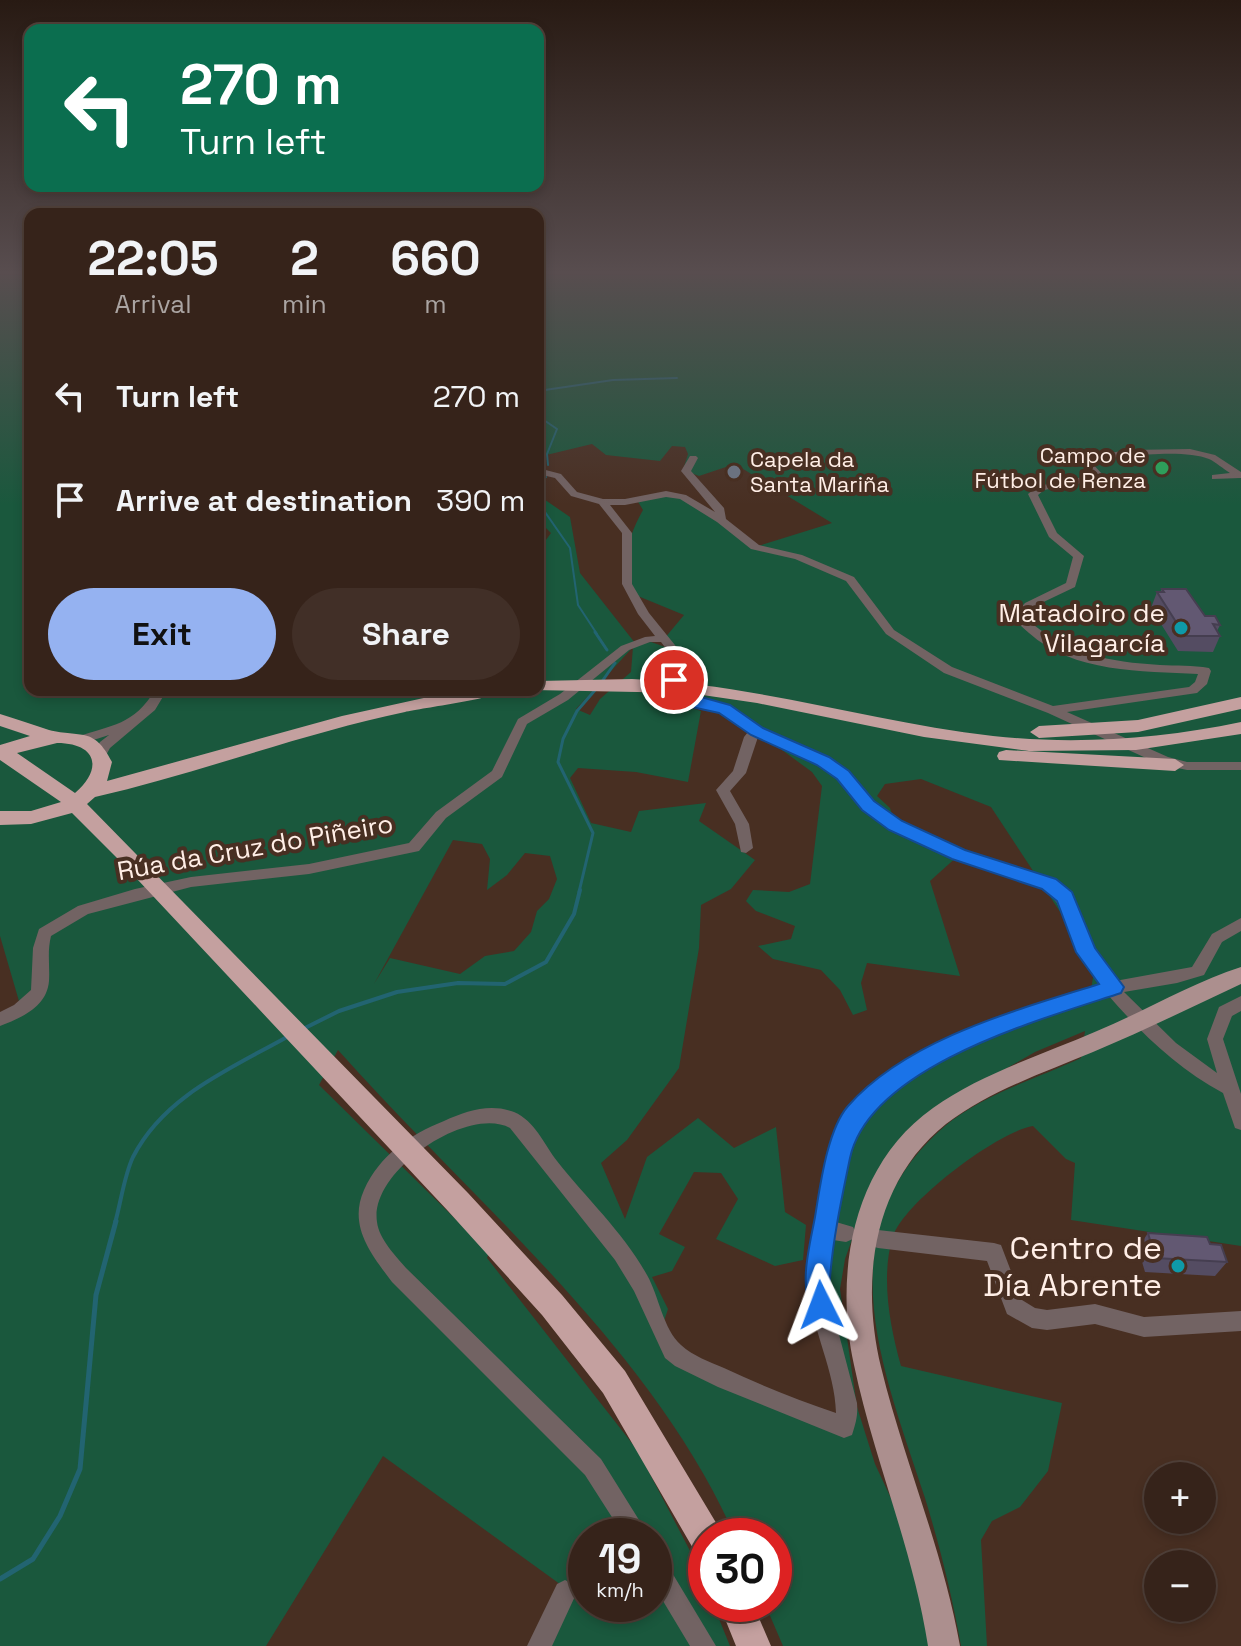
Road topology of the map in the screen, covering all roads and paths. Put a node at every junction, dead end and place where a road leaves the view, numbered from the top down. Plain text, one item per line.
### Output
1 (693, 458) dead end
2 (544, 472) edge
3 (1240, 475) edge
4 (1215, 477) dead end
5 (603, 502) junction
6 (721, 520) junction
7 (664, 639) junction
8 (544, 686) edge
9 (156, 696) edge
10 (461, 696) edge
11 (745, 696) junction
12 (1241, 703) edge
13 (1052, 710) junction
14 (140, 716) junction
15 (0, 720) edge
16 (1241, 728) edge
17 (757, 732) junction
18 (54, 737) junction
19 (81, 740) junction
20 (0, 753) edge
21 (101, 763) junction
22 (1175, 765) junction
23 (1241, 766) edge
24 (195, 767) junction
25 (88, 792) junction
26 (3, 820) edge
27 (746, 848) dead end
28 (1241, 924) edge
29 (1241, 975) edge
30 (1114, 987) junction
31 (1241, 1003) edge
32 (0, 1019) edge
33 (1229, 1088) junction
34 (1241, 1122) edge
35 (826, 1230) junction
36 (846, 1233) dead end
37 (878, 1239) dead end
38 (1241, 1321) edge
39 (626, 1518) edge
40 (694, 1518) edge
41 (565, 1592) dead end
42 (672, 1594) edge
43 (744, 1622) edge
44 (539, 1646) edge
45 (704, 1646) edge
46 (754, 1646) edge
47 (944, 1646) edge

1 - 6 street
2 - 5 street
3 - 4 street
3 - 13 street
5 - 6 street
5 - 7 street
6 - 13 street
7 - 17 street
7 - 32 street, Rúa da Cruz do Piñeiro
8 - 11 highway
9 - 14 street
10 - 24 highway
11 - 12 highway
11 - 16 highway
11 - 22 highway
13 - 22 street
14 - 19 street
14 - 21 street
15 - 18 highway
17 - 27 street
17 - 30 street
18 - 19 highway
18 - 20 highway
19 - 21 highway
20 - 40 highway
21 - 24 highway
21 - 25 highway
22 - 23 street
24 - 25 highway
25 - 26 highway
28 - 30 street
29 - 47 main road
30 - 33 street
30 - 35 street
31 - 33 street
33 - 34 street
35 - 36 street
35 - 39 street
37 - 38 street
41 - 44 street
42 - 45 street
43 - 46 highway

